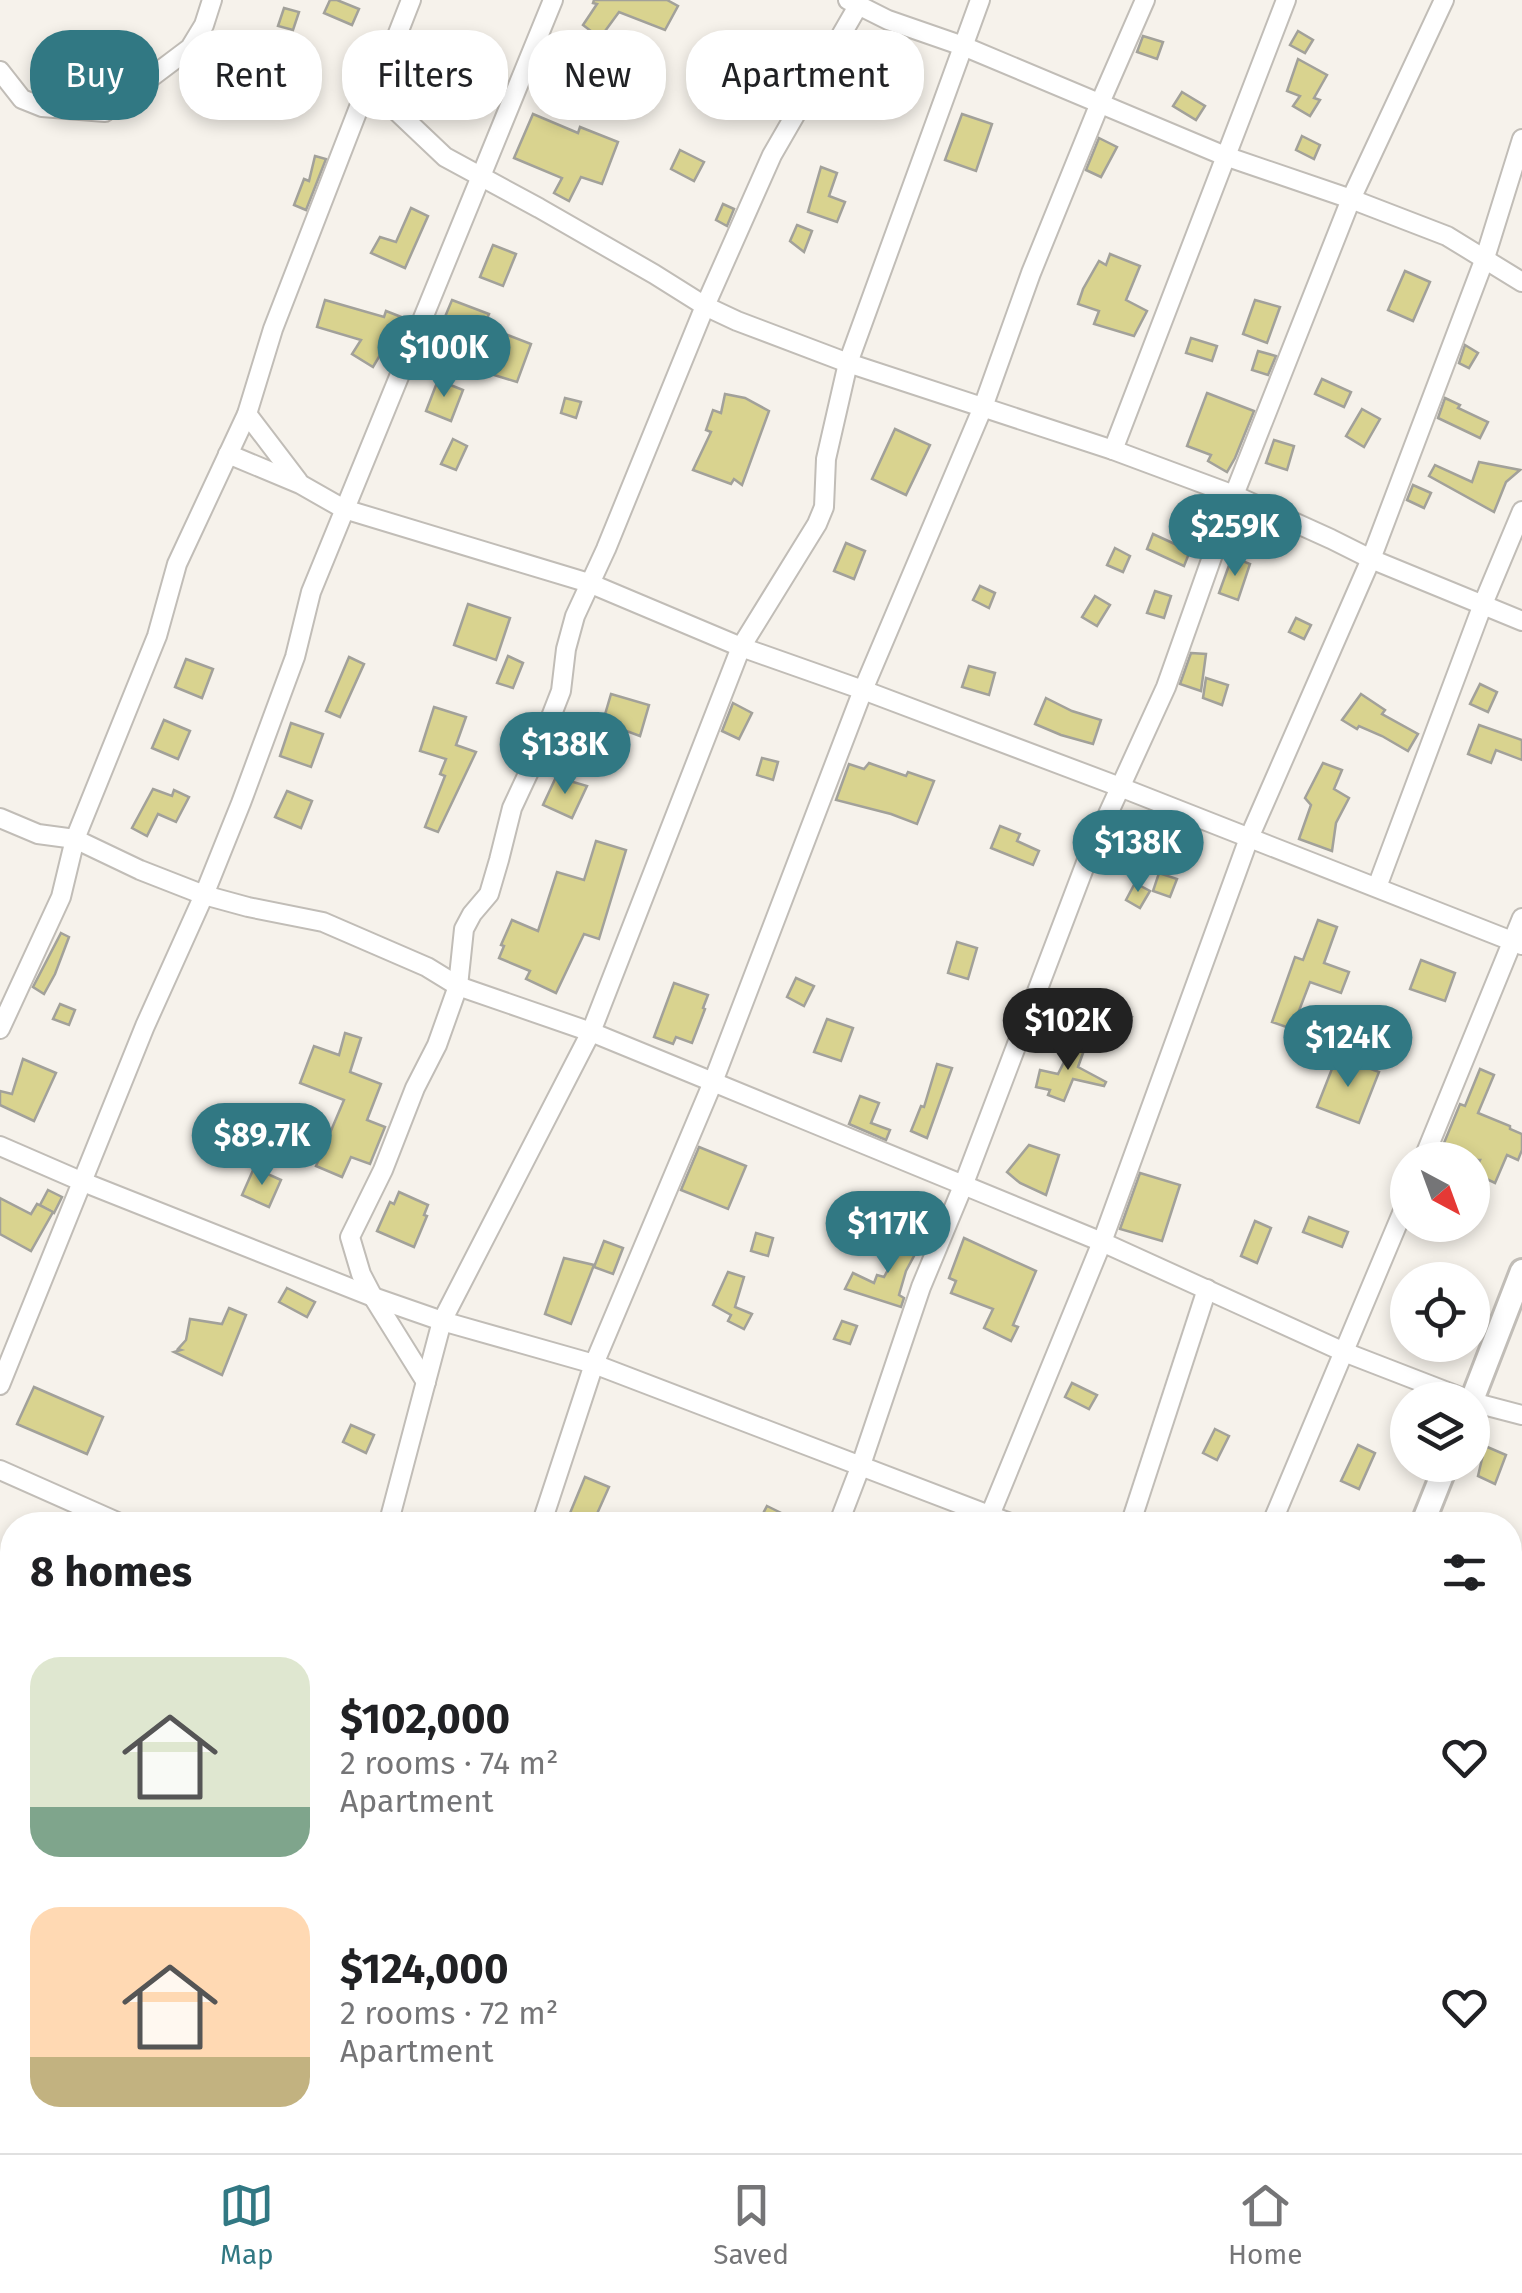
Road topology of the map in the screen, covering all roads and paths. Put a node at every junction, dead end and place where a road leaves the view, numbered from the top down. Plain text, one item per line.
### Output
1 (212, 0) edge
2 (411, 0) edge
3 (553, 0) edge
4 (980, 0) edge
5 (1146, 0) edge
6 (1286, 0) edge
7 (1444, 0) edge
8 (852, 3) edge
9 (399, 30) edge
10 (963, 46) junction
11 (0, 71) edge
12 (1100, 103) junction
13 (354, 120) edge
14 (405, 120) edge
15 (1522, 139) edge
16 (1225, 156) junction
17 (480, 176) junction
18 (1351, 200) junction
19 (1485, 258) junction
20 (1522, 282) edge
21 (706, 306) junction
22 (848, 363) junction
23 (984, 407) junction
24 (247, 414) junction
25 (1112, 450) junction
26 (228, 454) junction
27 (300, 484) junction
28 (1234, 495) junction
29 (344, 509) junction
30 (1522, 511) edge
31 (1370, 560) junction
32 (589, 583) junction
33 (1483, 604) junction
34 (1522, 621) edge
35 (741, 647) junction
36 (864, 690) junction
37 (1120, 788) junction
38 (0, 818) edge
39 (1248, 838) junction
40 (75, 840) junction
41 (1378, 887) junction
42 (204, 895) junction
43 (1522, 918) edge
44 (1518, 943) edge
45 (458, 986) junction
46 (0, 1029) edge
47 (590, 1032) junction
48 (713, 1082) junction
49 (1431, 1142) edge
50 (0, 1146) edge
51 (83, 1182) junction
52 (963, 1186) junction
53 (1390, 1241) edge
54 (1102, 1242) junction
55 (1522, 1272) edge
56 (1208, 1289) junction
57 (373, 1297) junction
58 (442, 1321) junction
59 (1344, 1352) junction
60 (594, 1364) junction
61 (426, 1382) junction
62 (1422, 1382) edge
63 (1479, 1382) edge
64 (0, 1384) edge
65 (1490, 1406) edge
66 (1522, 1415) edge
67 (861, 1465) junction
68 (0, 1470) edge
69 (1439, 1482) edge
70 (95, 1512) edge
71 (391, 1512) edge
72 (546, 1512) edge
73 (843, 1512) edge
74 (972, 1512) edge
75 (991, 1512) edge
76 (1134, 1512) edge
77 (1276, 1512) edge
78 (1427, 1512) edge

1 - 11 street
2 - 9 street
3 - 17 street
4 - 10 street
5 - 12 street
6 - 16 street
7 - 18 street
8 - 10 street
8 - 21 street
10 - 12 street
10 - 22 street
12 - 16 street
12 - 23 street
13 - 24 street
14 - 17 street
15 - 19 street
16 - 18 street
16 - 25 street
17 - 21 street
17 - 29 street
18 - 19 street
18 - 28 street
19 - 20 street
19 - 31 street
21 - 22 street
21 - 32 street
22 - 23 street
22 - 35 street
23 - 25 street
23 - 36 street
24 - 26 street
24 - 27 street
25 - 28 street
26 - 27 street
26 - 40 street
27 - 29 street
28 - 31 street
28 - 37 street
29 - 32 street
29 - 42 street
30 - 33 street
31 - 33 street
31 - 39 street
32 - 35 street
32 - 45 street
33 - 34 street
33 - 41 street
35 - 36 street
35 - 47 street
36 - 37 street
36 - 48 street
37 - 39 street
37 - 52 street
38 - 40 street
39 - 41 street
39 - 54 street
40 - 42 street
40 - 46 street
41 - 44 street
42 - 45 street
42 - 51 street
43 - 44 street
44 - 49 street
45 - 47 street
45 - 57 street
47 - 48 street
47 - 58 street
48 - 52 street
48 - 60 street
50 - 51 street
51 - 57 street
51 - 64 street
52 - 54 street
52 - 67 street
53 - 59 street
54 - 56 street
54 - 75 street
55 - 63 street
56 - 59 street
56 - 76 street
57 - 58 street
57 - 61 street
58 - 60 street
58 - 61 street
59 - 62 street
59 - 77 street
60 - 67 street
60 - 72 street
61 - 71 street
65 - 66 street
67 - 73 street
67 - 74 street
68 - 70 street
69 - 78 street

